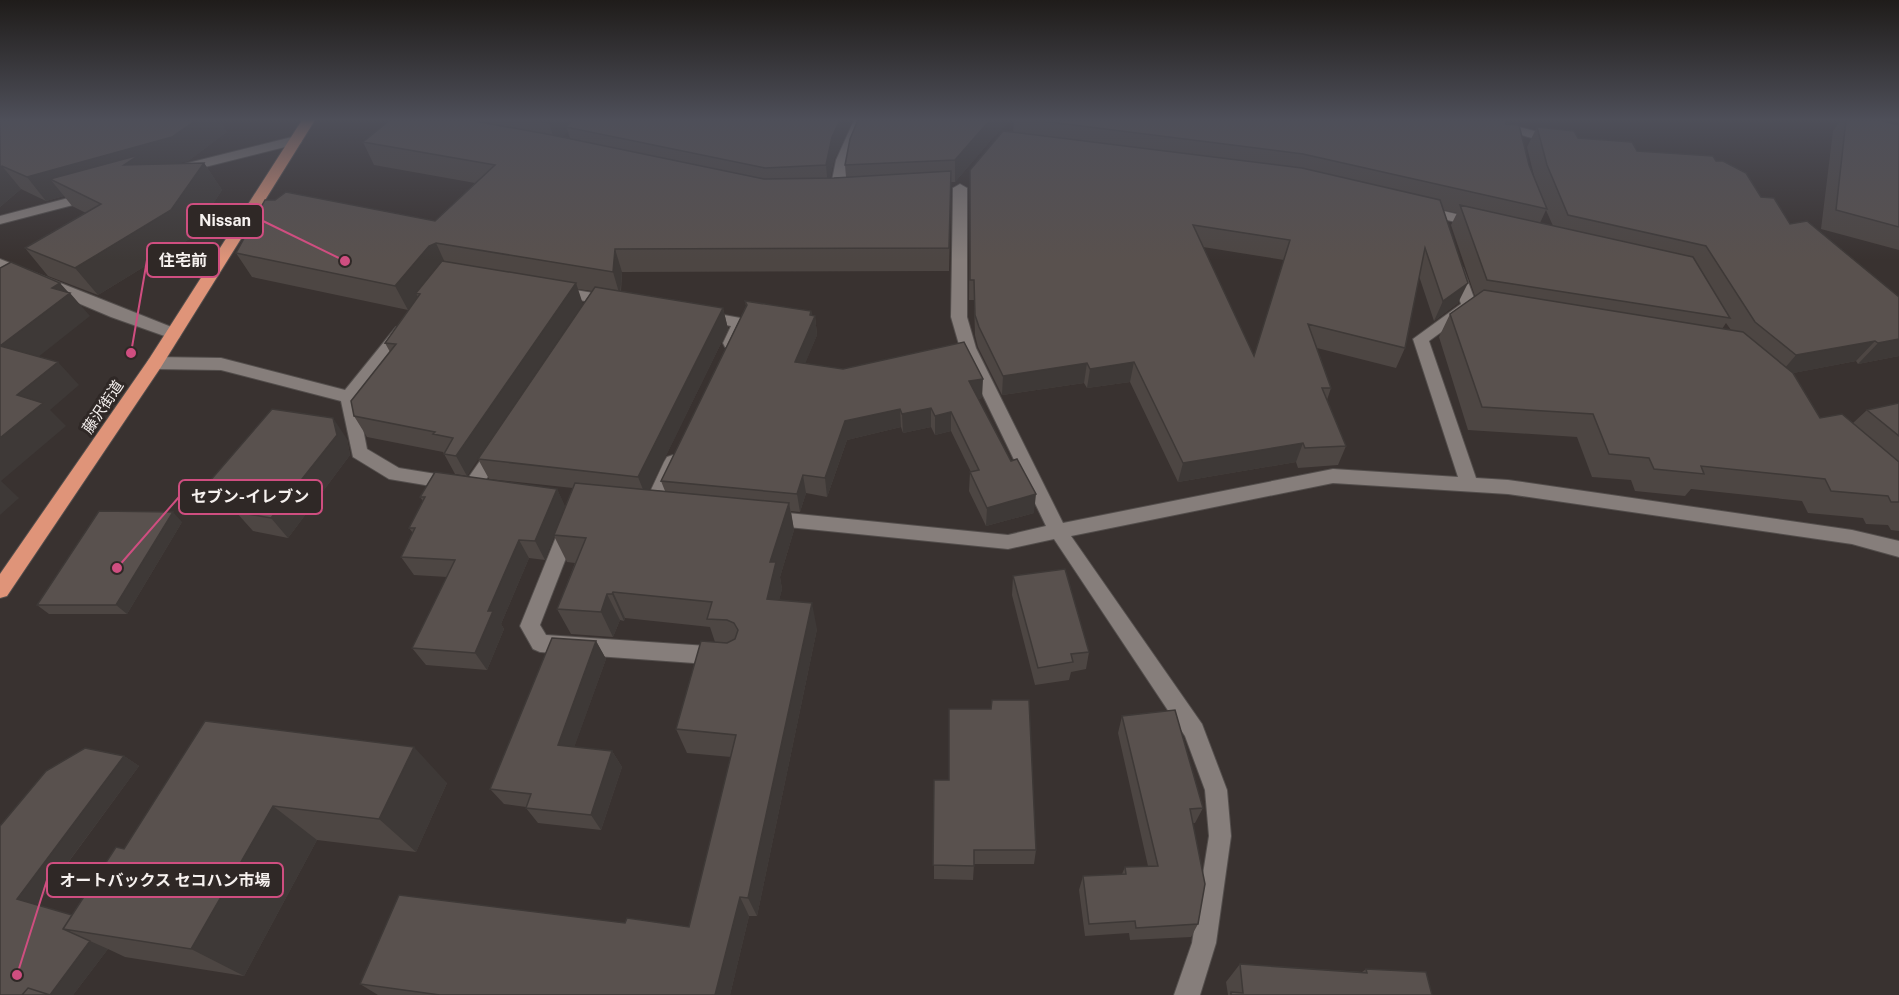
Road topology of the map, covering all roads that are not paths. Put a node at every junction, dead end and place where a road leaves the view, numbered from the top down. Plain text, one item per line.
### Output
1 (194, 166) edge
2 (279, 166) edge
3 (842, 166) edge
4 (165, 174) edge
5 (959, 185) dead end
6 (109, 191) edge
7 (836, 194) edge
8 (1406, 207) edge
9 (1439, 214) junction
10 (0, 220) edge
11 (1494, 227) edge
12 (1445, 234) edge
13 (1452, 255) edge
14 (0, 264) edge
15 (540, 289) edge
16 (598, 298) junction
17 (631, 304) edge
18 (686, 314) edge
19 (412, 318) edge
20 (584, 318) edge
21 (173, 334) junction
22 (726, 353) edge
23 (155, 363) junction
24 (349, 398) junction
25 (505, 436) edge
26 (682, 446) edge
27 (1469, 484) junction
28 (472, 486) junction
29 (494, 489) edge
30 (631, 505) edge
31 (652, 507) junction
32 (676, 509) edge
33 (576, 511) edge
34 (747, 516) edge
35 (1058, 531) junction
36 (1899, 549) edge
37 (0, 590) edge
38 (734, 657) edge
39 (1187, 995) edge

1 - 4 street
2 - 21 highway, 藤沢街道
3 - 7 street
5 - 35 street
6 - 10 street
8 - 9 street
9 - 11 street
9 - 12 street
13 - 27 street
14 - 21 street
15 - 16 street
16 - 17 street
16 - 20 street
18 - 22 street
19 - 24 street
21 - 23 highway, 藤沢街道
23 - 24 street
23 - 37 highway, 藤沢街道
24 - 28 street
25 - 28 street
26 - 31 street
27 - 35 street
27 - 36 street
28 - 29 street
30 - 31 street
31 - 32 street
33 - 38 street
34 - 35 street
35 - 39 street

